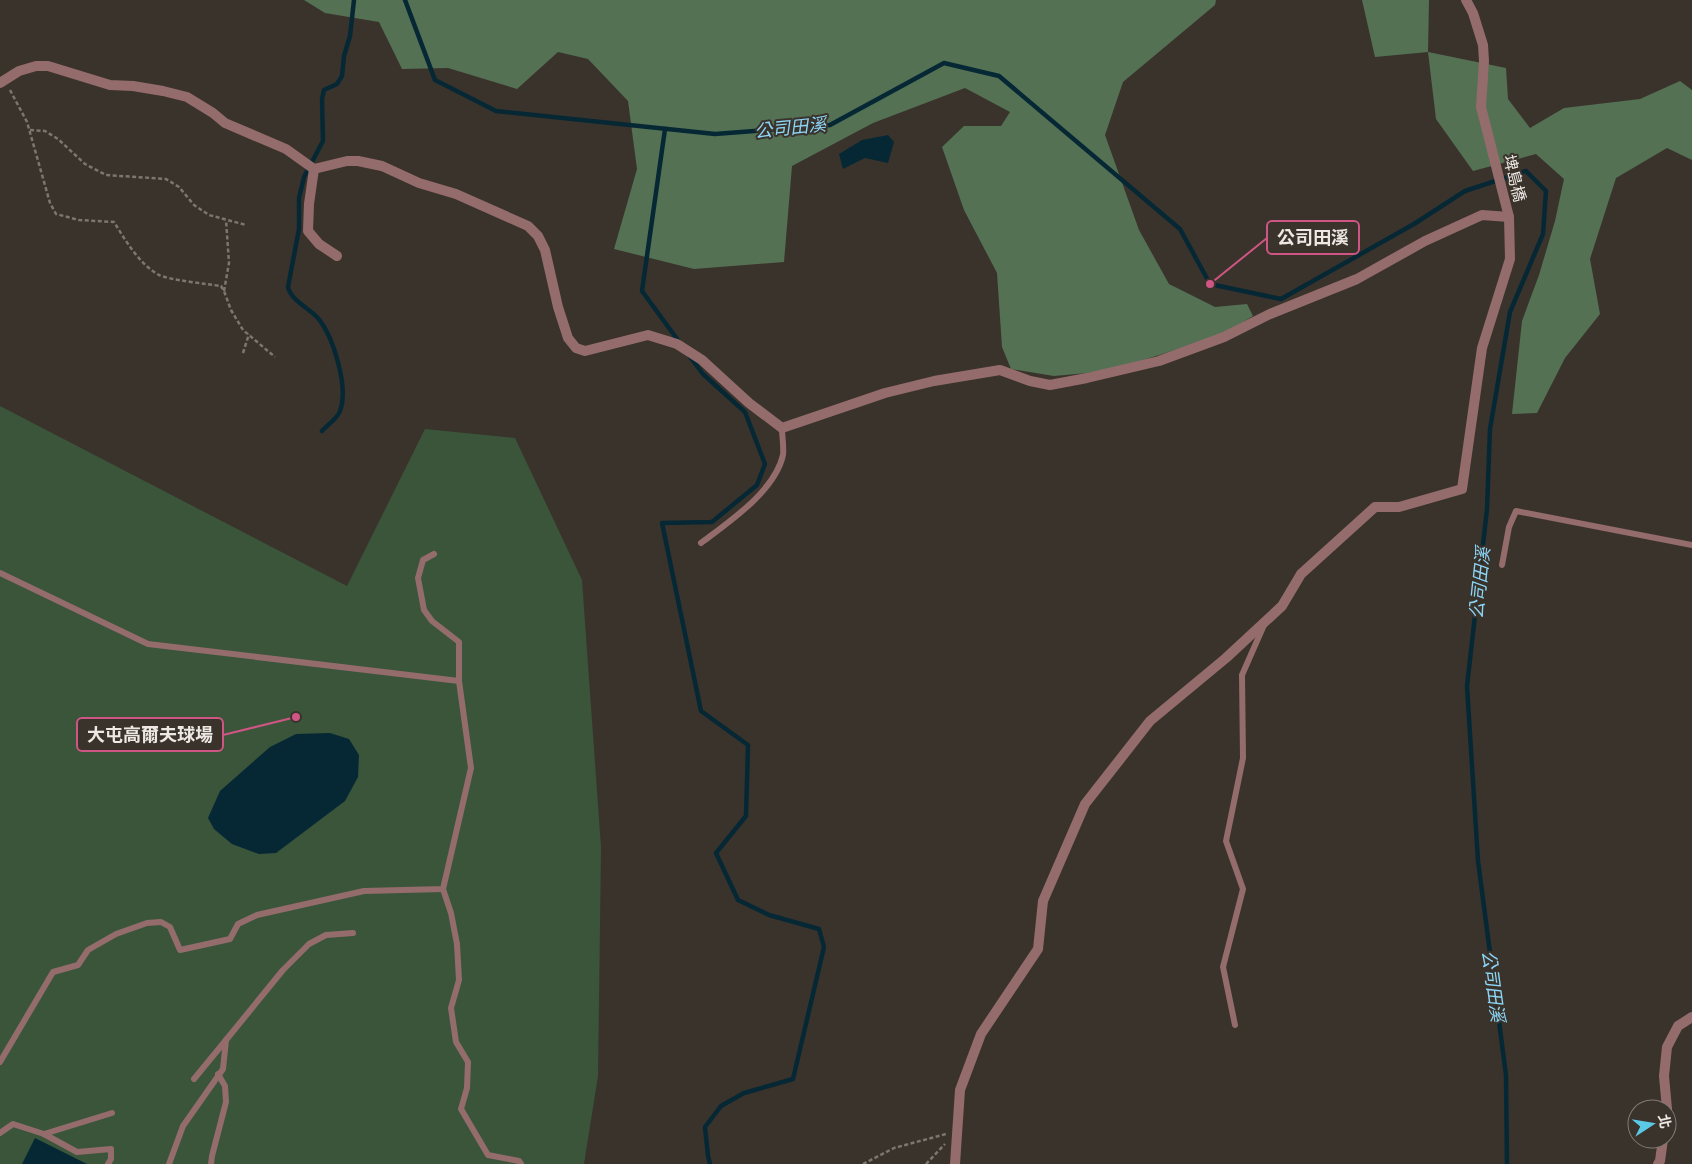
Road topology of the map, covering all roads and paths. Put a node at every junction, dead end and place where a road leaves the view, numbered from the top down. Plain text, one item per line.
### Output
1 (1466, 0) edge
2 (2, 82) edge
3 (30, 130) junction
4 (313, 169) junction
5 (1509, 217) junction
6 (226, 220) junction
7 (246, 225) dead end
8 (336, 256) dead end
9 (224, 291) junction
10 (249, 334) junction
11 (244, 353) dead end
12 (275, 357) dead end
13 (782, 428) junction
14 (701, 543) dead end
15 (1692, 545) edge
16 (434, 554) dead end
17 (1502, 565) dead end
18 (0, 573) edge
19 (1265, 622) junction
20 (459, 681) junction
21 (443, 889) junction
22 (353, 933) dead end
23 (1692, 1017) edge
24 (1235, 1025) dead end
25 (226, 1040) junction
26 (0, 1062) edge
27 (218, 1074) junction
28 (194, 1078) dead end
29 (1666, 1099) edge
30 (112, 1113) dead end
31 (956, 1131) junction
32 (0, 1133) edge
33 (44, 1134) junction
34 (1662, 1149) edge
35 (1660, 1163) edge
36 (108, 1164) edge
37 (169, 1164) edge
38 (211, 1164) edge
39 (521, 1164) edge
40 (863, 1164) edge
41 (926, 1164) edge
42 (955, 1164) edge

1 - 5 street, 埤島橋
2 - 3 path
2 - 4 street
3 - 6 path
3 - 9 path
4 - 8 street
4 - 13 street
5 - 13 street
5 - 19 street, 埤島橋
6 - 7 path
6 - 9 path
9 - 10 path
10 - 11 path
10 - 12 path
13 - 14 lane
15 - 17 lane
16 - 20 lane
18 - 20 lane
19 - 24 lane
19 - 31 street
20 - 21 lane
21 - 26 lane
21 - 39 lane
22 - 25 lane
23 - 29 street
25 - 27 lane
25 - 28 lane
27 - 37 lane
27 - 38 lane
30 - 33 lane
31 - 40 path
31 - 41 path
31 - 42 street
32 - 33 lane
33 - 36 lane
34 - 35 street

